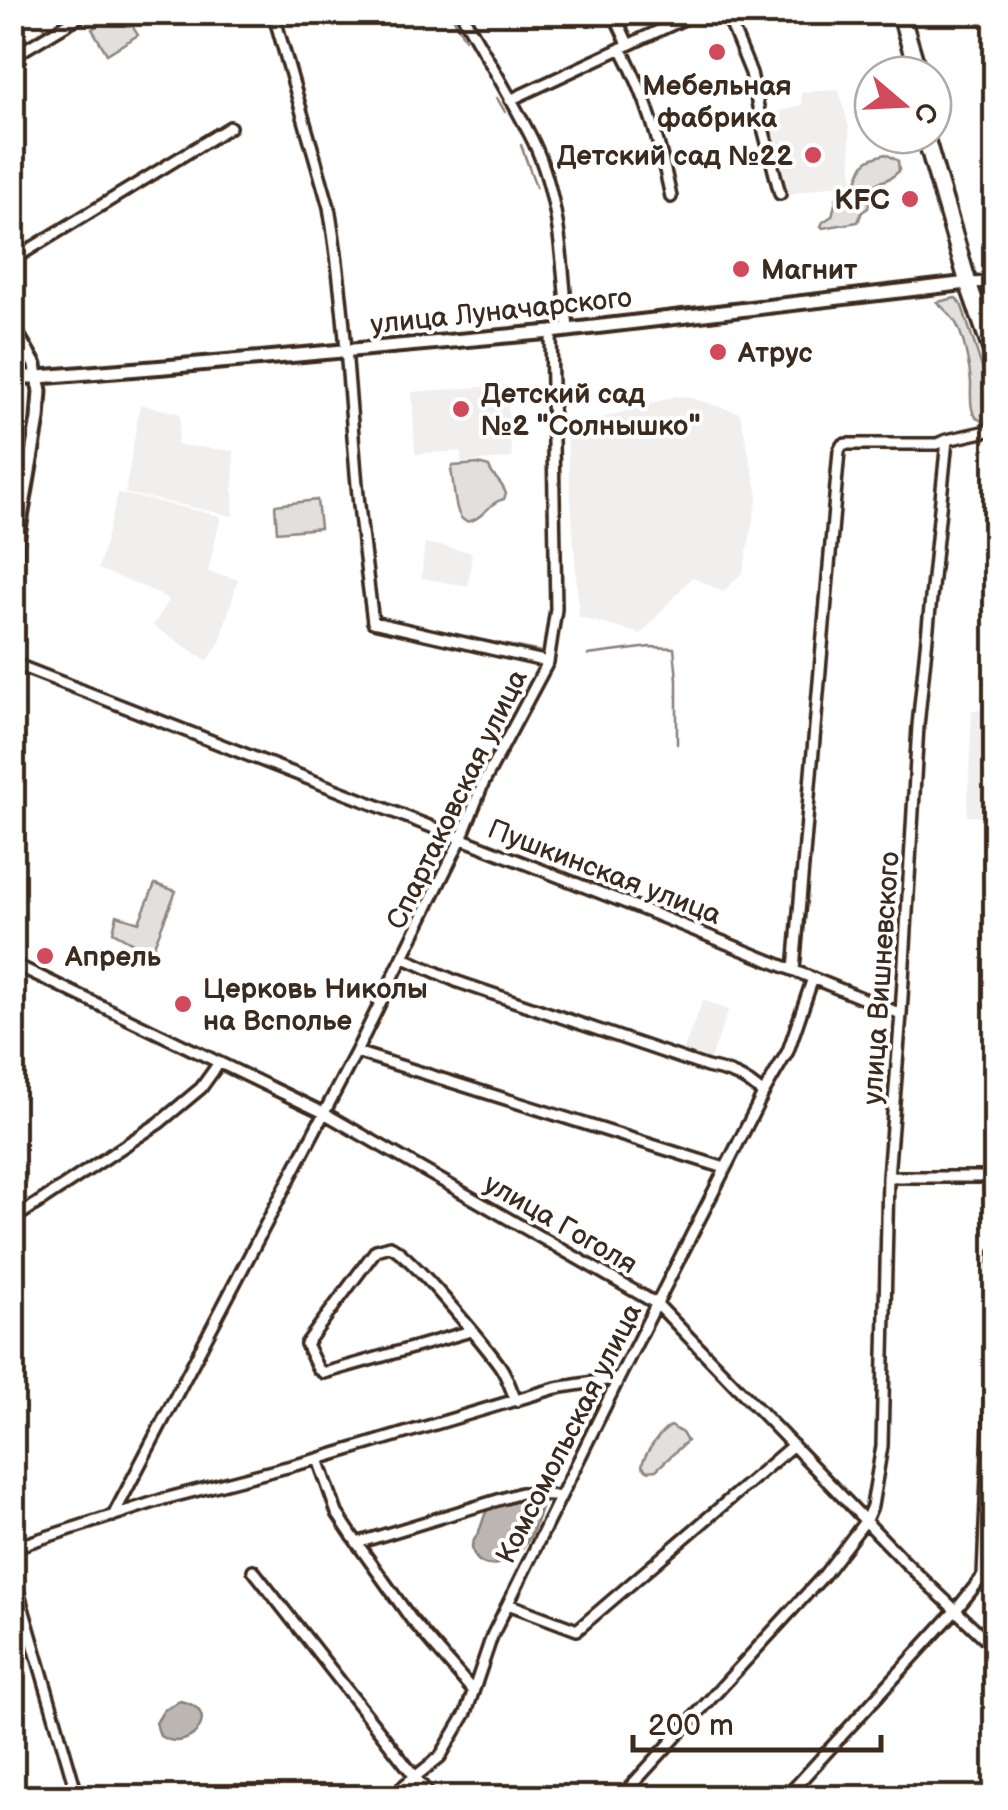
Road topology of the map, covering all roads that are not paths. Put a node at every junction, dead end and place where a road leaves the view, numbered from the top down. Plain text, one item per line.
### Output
1 (87, 12) edge
2 (273, 12) edge
3 (461, 12) edge
4 (613, 12) edge
5 (700, 12) edge
6 (726, 12) edge
7 (891, 12) edge
8 (900, 12) edge
9 (624, 46) junction
10 (903, 55) edge
11 (912, 55) edge
12 (12, 57) edge
13 (510, 100) junction
14 (230, 127) dead end
15 (931, 155) edge
16 (940, 155) edge
17 (780, 194) dead end
18 (670, 197) dead end
19 (12, 260) edge
20 (996, 282) edge
21 (972, 283) junction
22 (12, 326) edge
23 (568, 330) junction
24 (551, 332) junction
25 (996, 338) edge
26 (346, 351) junction
27 (996, 363) edge
28 (12, 377) edge
29 (39, 377) junction
30 (996, 429) edge
31 (946, 440) junction
32 (12, 570) edge
33 (548, 662) junction
34 (12, 663) edge
35 (460, 840) junction
36 (404, 958) junction
37 (12, 963) edge
38 (794, 970) junction
39 (813, 978) junction
40 (901, 1014) junction
41 (356, 1052) junction
42 (219, 1063) junction
43 (763, 1094) junction
44 (324, 1113) junction
45 (725, 1168) junction
46 (996, 1176) edge
47 (888, 1177) junction
48 (12, 1220) edge
49 (996, 1252) edge
50 (657, 1304) junction
51 (471, 1331) junction
52 (619, 1378) junction
53 (516, 1401) junction
54 (793, 1445) junction
55 (318, 1459) junction
56 (560, 1497) junction
57 (114, 1516) junction
58 (866, 1520) junction
59 (357, 1544) junction
60 (12, 1548) edge
61 (996, 1562) edge
62 (12, 1570) edge
63 (253, 1570) dead end
64 (983, 1576) junction
65 (508, 1604) junction
66 (956, 1610) junction
67 (996, 1649) edge
68 (473, 1692) junction
69 (415, 1778) junction
70 (427, 1792) dead end
71 (78, 1798) edge
72 (388, 1798) edge
73 (620, 1798) edge
74 (785, 1798) edge

1 - 12 street
2 - 26 street
3 - 13 street
4 - 9 street
5 - 9 street
6 - 17 street
7 - 10 highway
8 - 11 highway
9 - 13 street
9 - 18 street
13 - 23 street
14 - 19 street
15 - 21 highway
16 - 21 highway
20 - 21 street
21 - 23 street, улица Луначарского
21 - 25 highway
21 - 27 highway
22 - 29 street
23 - 24 street, улица Луначарского
24 - 26 street, улица Луначарского
24 - 33 street, Спартаковская улица
26 - 29 street, улица Луначарского
26 - 33 street
28 - 29 street, улица Луначарского
29 - 32 street
30 - 31 street
31 - 38 street
31 - 40 street, улица Вишневского
33 - 35 street, Спартаковская улица
34 - 35 street, Пушкинская улица
35 - 36 street, Спартаковская улица
35 - 38 street, Пушкинская улица
36 - 41 street, Спартаковская улица
36 - 43 street
37 - 42 street, улица Гоголя
38 - 39 street, Пушкинская улица
39 - 40 street, Пушкинская улица
39 - 43 street, Комсомольская улица
40 - 47 street, улица Вишневского
41 - 44 street, Спартаковская улица
41 - 45 street
42 - 44 street, улица Гоголя
42 - 48 street
43 - 45 street, Комсомольская улица
44 - 50 street, улица Гоголя
44 - 57 street, Спартаковская улица
45 - 50 street, Комсомольская улица
46 - 47 street
47 - 58 street, улица Вишневского
49 - 64 street
50 - 52 street, Комсомольская улица
50 - 54 street, улица Гоголя
51 - 51 street
51 - 53 street
52 - 53 street
52 - 56 street, Комсомольская улица
53 - 55 street
54 - 58 street, улица Гоголя
54 - 65 street
55 - 57 street
55 - 59 street
56 - 59 street
56 - 65 street, Комсомольская улица
57 - 60 street
58 - 66 street, улица Гоголя
58 - 73 street
59 - 68 street
61 - 64 street
62 - 71 street
63 - 69 street
64 - 66 street
65 - 68 street, Комсомольская улица
66 - 67 street, улица Гоголя
66 - 74 street
68 - 69 street, Комсомольская улица
69 - 70 street
69 - 72 street, Комсомольская улица

